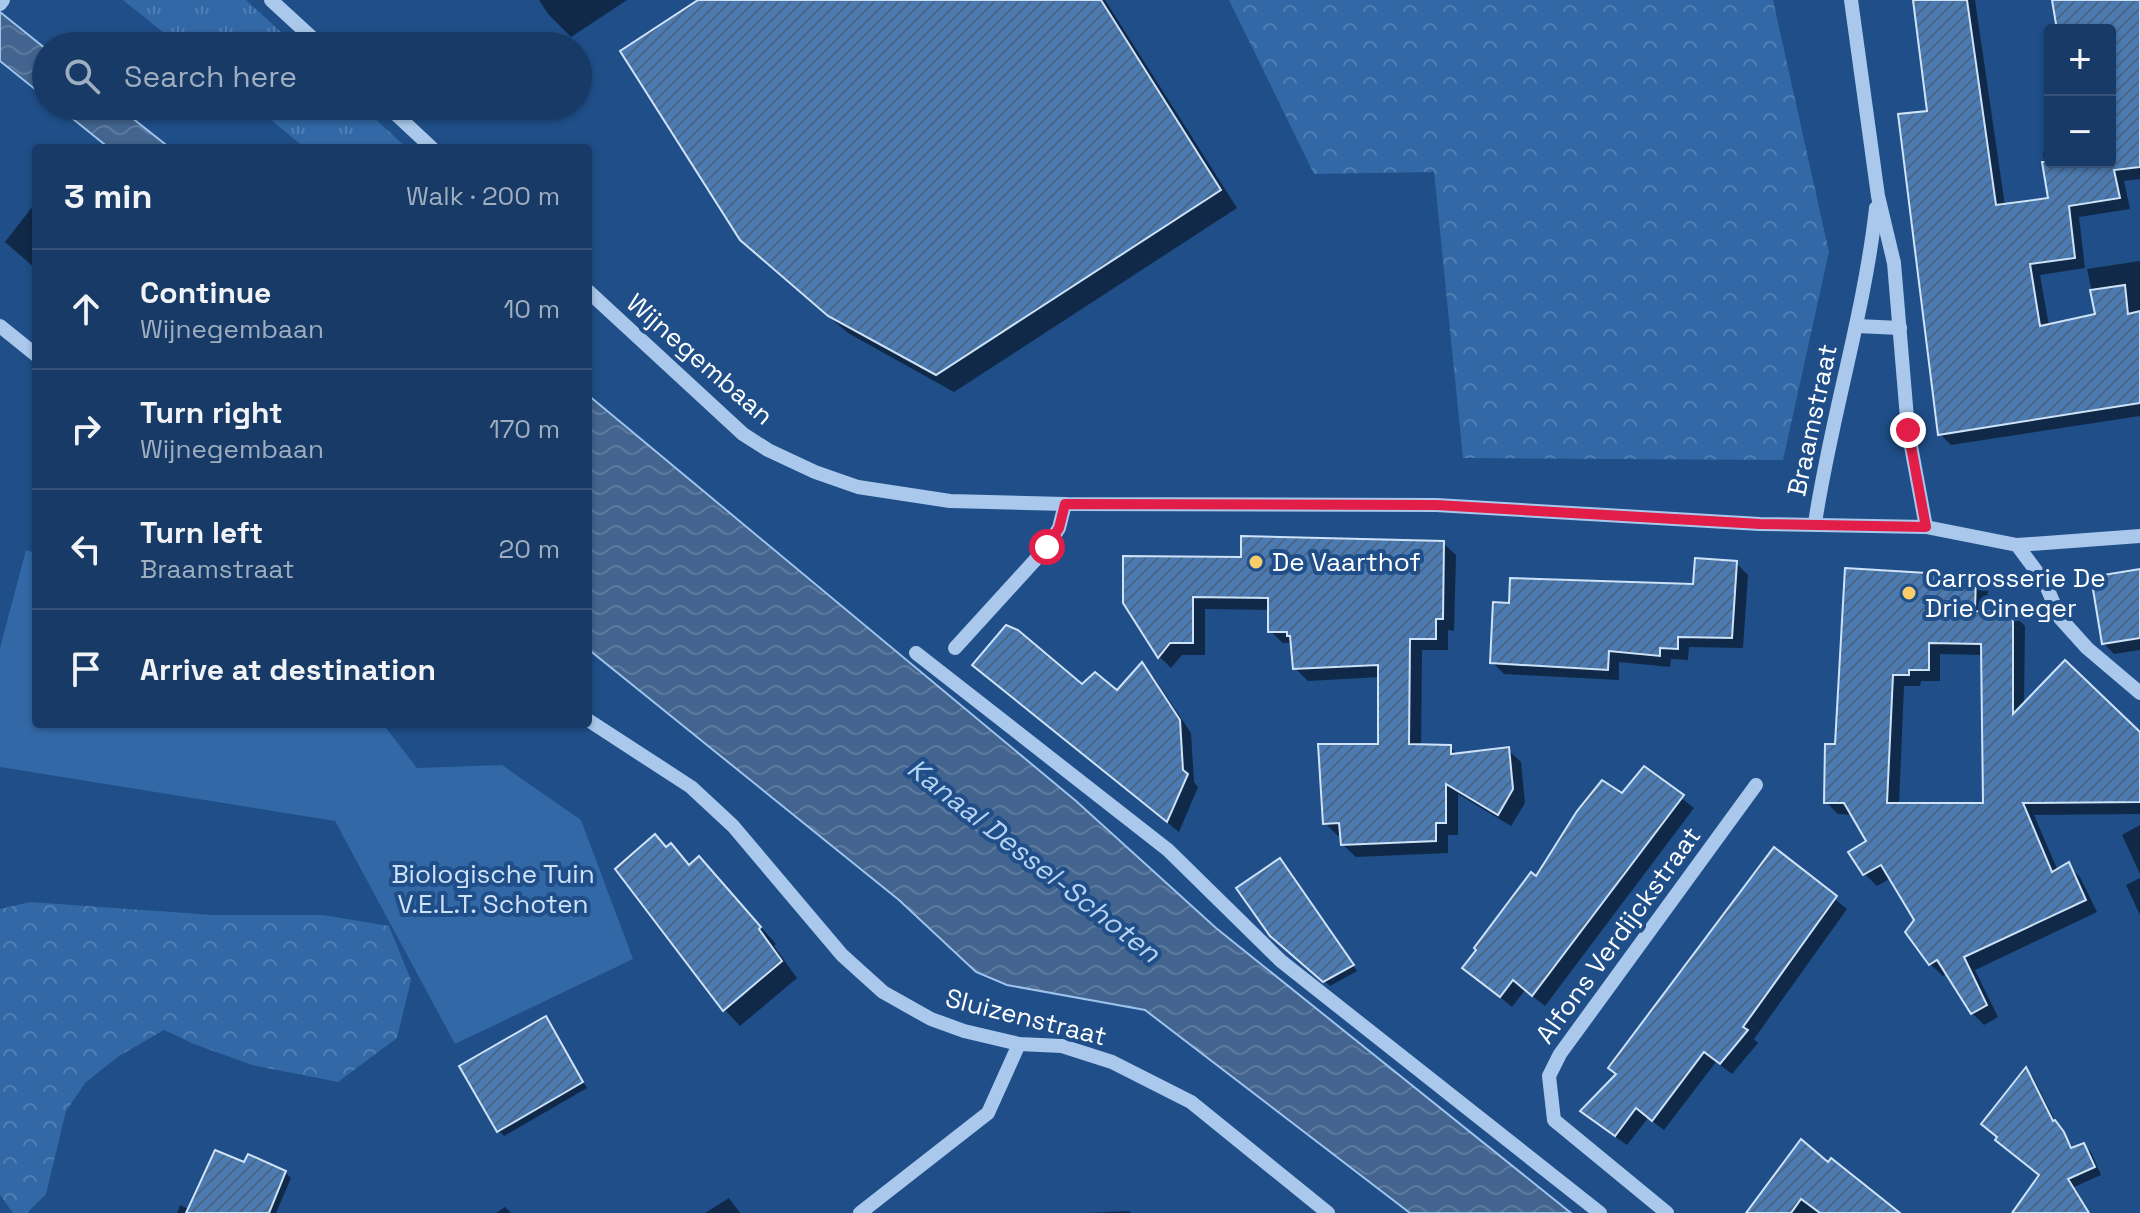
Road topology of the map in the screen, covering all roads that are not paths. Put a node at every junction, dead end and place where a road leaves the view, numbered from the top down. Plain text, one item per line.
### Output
1 (271, 0) edge
2 (1851, 0) edge
3 (306, 32) edge
4 (402, 120) edge
5 (428, 144) edge
6 (1878, 196) junction
7 (592, 295) edge
8 (0, 326) edge
9 (1857, 326) junction
10 (1900, 328) junction
11 (32, 352) edge
12 (1065, 504) junction
13 (1815, 523) junction
14 (1926, 527) junction
15 (2140, 536) edge
16 (2017, 545) junction
17 (955, 648) dead end
18 (916, 653) dead end
19 (2140, 693) edge
20 (592, 723) edge
21 (1756, 785) dead end
22 (1019, 1044) junction
23 (860, 1213) edge
24 (1328, 1213) edge
25 (1600, 1213) edge
26 (1667, 1213) edge

1 - 3 street
2 - 6 street, Braamstraat
4 - 5 street
6 - 9 street, Braamstraat
6 - 10 street, Braamstraat
7 - 12 street, Wijnegembaan
8 - 11 street
9 - 10 street, Braamstraat
9 - 13 street, Braamstraat
10 - 14 street, Braamstraat
12 - 13 street, Wijnegembaan
12 - 17 street
13 - 14 street, Wijnegembaan
14 - 16 street, Wijnegembaan
15 - 16 street, Wijnegembaan
16 - 19 street
18 - 25 street
20 - 22 street, Sluizenstraat
21 - 26 street, Alfons Verdijckstraat
22 - 23 street
22 - 24 street, Sluizenstraat

